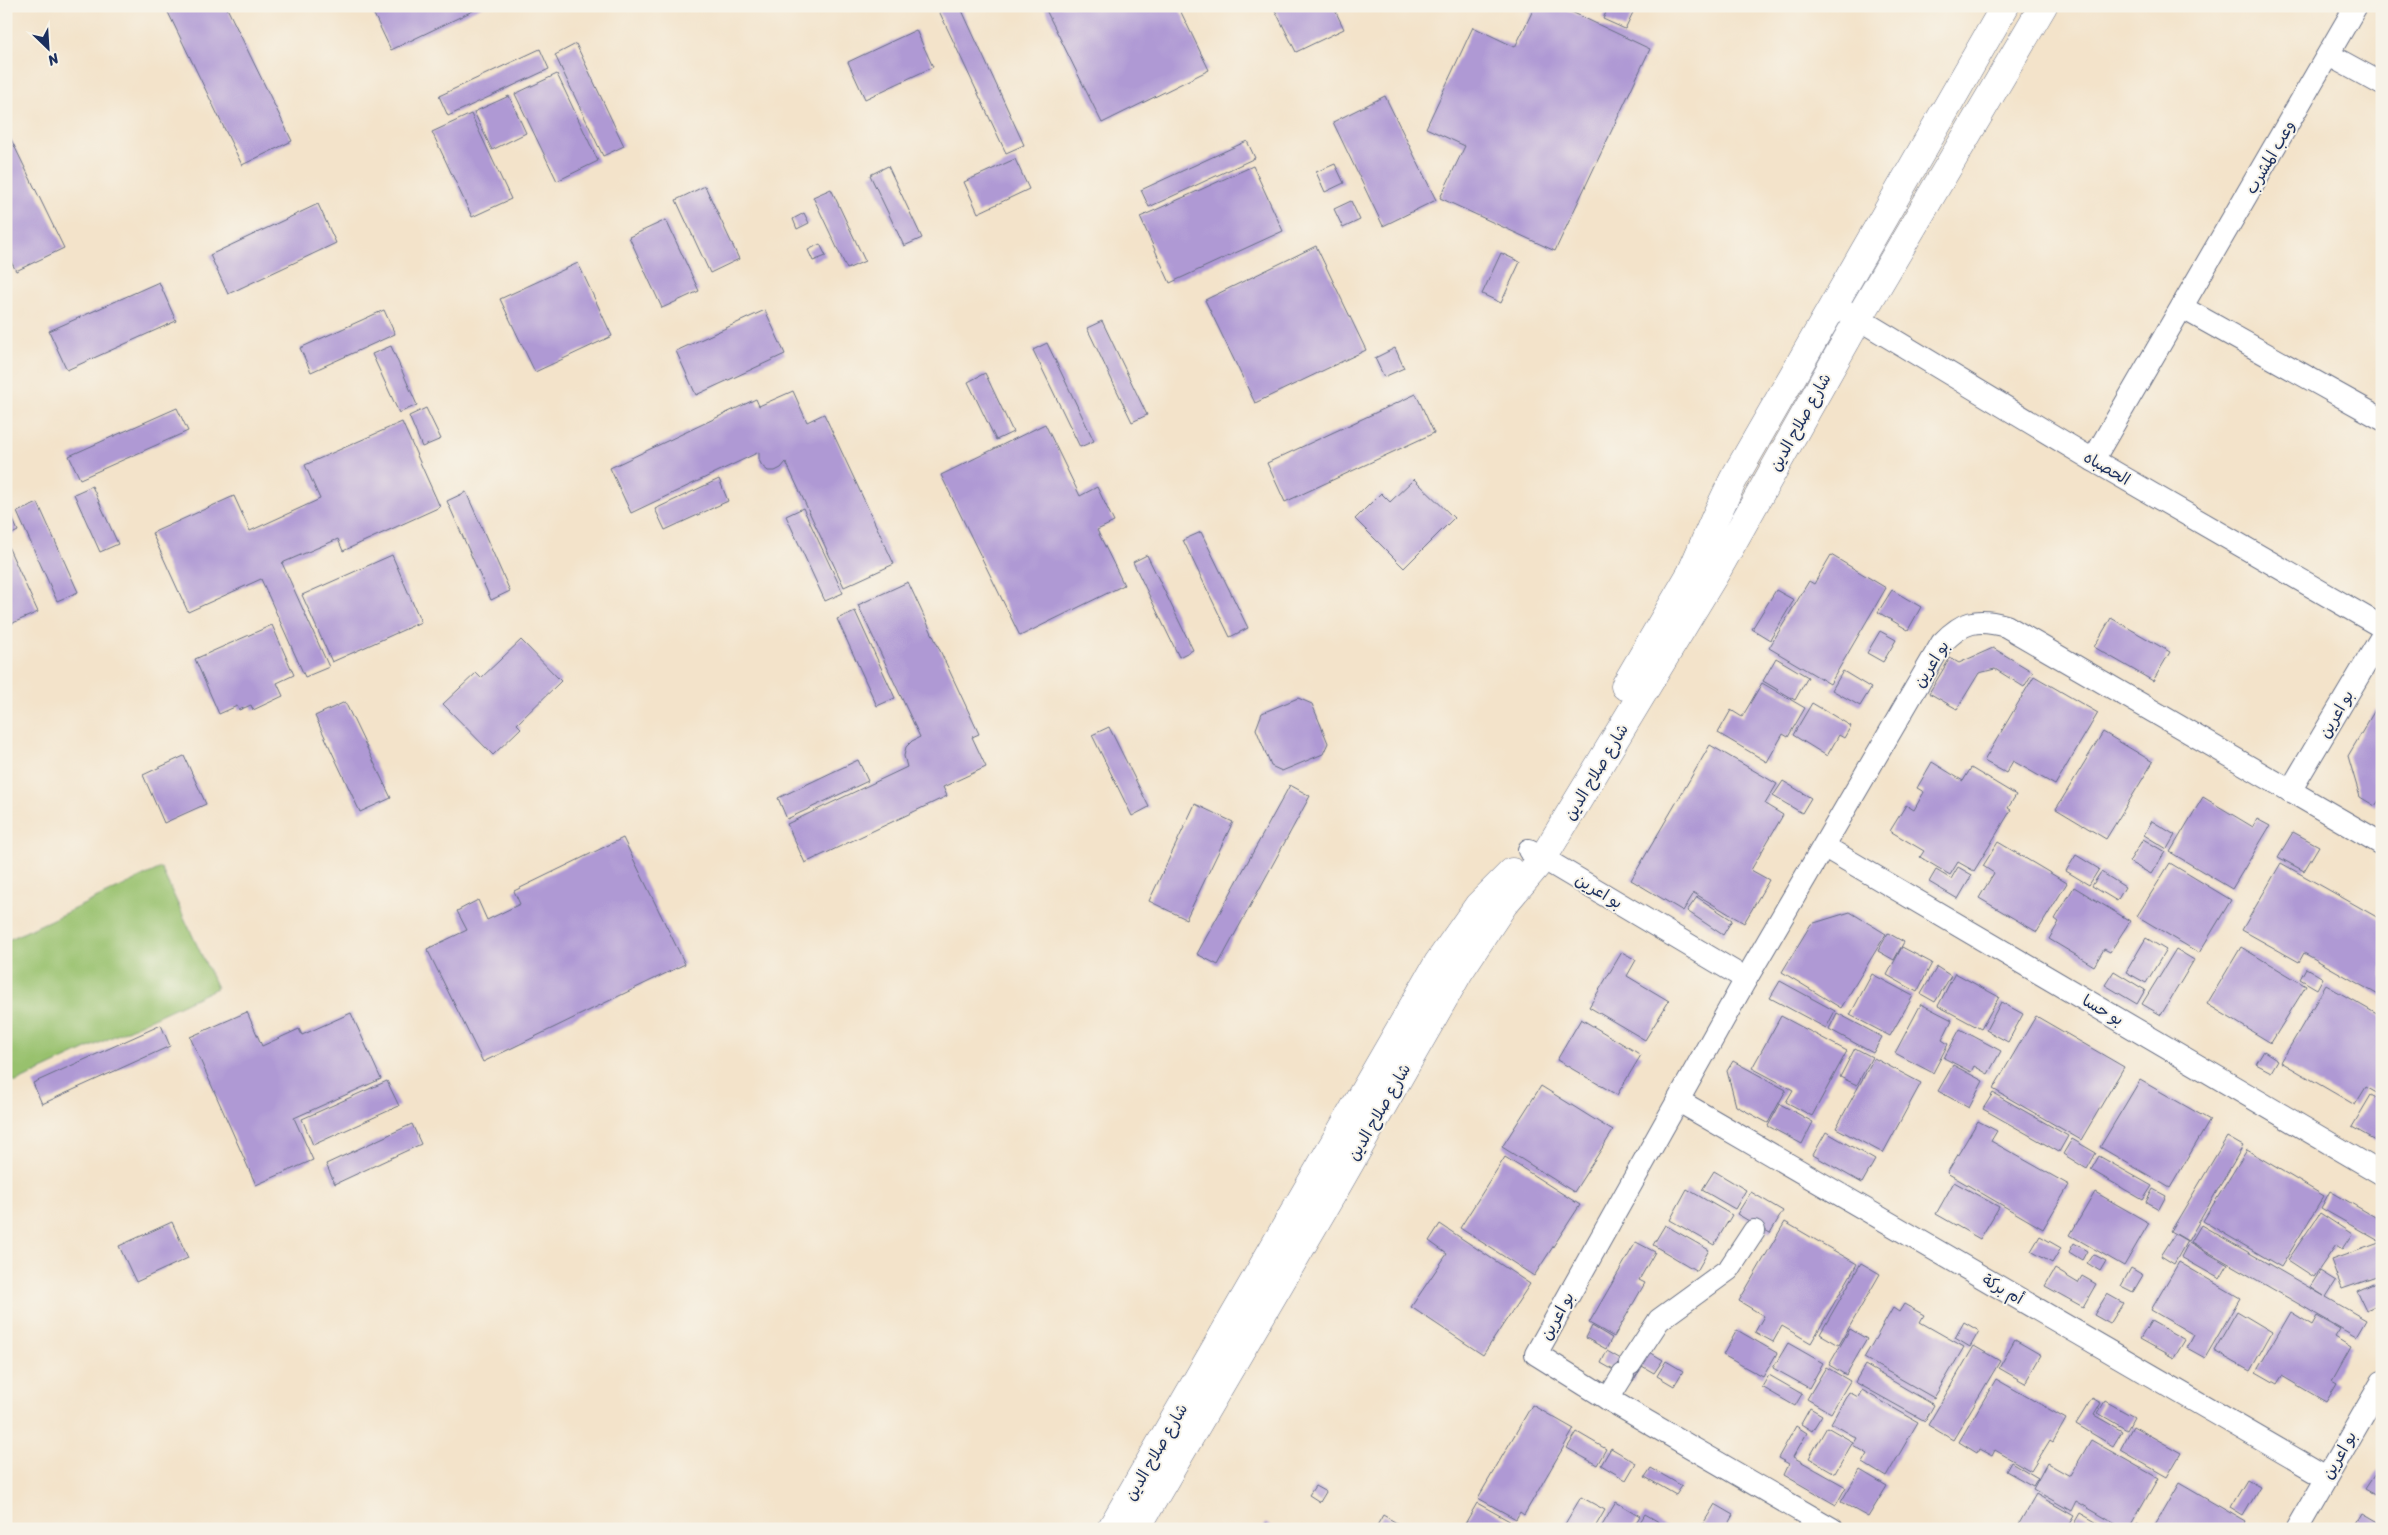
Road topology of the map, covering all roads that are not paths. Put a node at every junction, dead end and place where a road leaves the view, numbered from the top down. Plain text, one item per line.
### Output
1 (2004, 6) edge
2 (2044, 6) edge
3 (2356, 6) edge
4 (2329, 55) junction
5 (2382, 84) edge
6 (1835, 304) junction
7 (2183, 308) junction
8 (1859, 318) junction
9 (2382, 419) edge
10 (2093, 460) junction
11 (2382, 627) edge
12 (2382, 636) edge
13 (2290, 791) junction
14 (2382, 844) edge
15 (1824, 847) junction
16 (1536, 854) junction
17 (1746, 979) junction
18 (1680, 1100) junction
19 (2382, 1174) edge
20 (1754, 1231) dead end
21 (2382, 1382) edge
22 (1608, 1399) junction
23 (2326, 1477) junction
24 (1111, 1529) edge
25 (1136, 1529) edge
26 (1832, 1529) edge
27 (2296, 1529) edge

1 - 6 street, شارع صلاح الدين
2 - 8 street, شارع صلاح الدين
3 - 4 street, وعب المشرب
4 - 5 street
4 - 7 street, وعب المشرب
6 - 8 street, الحصباه
6 - 16 street, شارع صلاح الدين
7 - 9 street
7 - 10 street, وعب المشرب
8 - 10 street, الحصباه
8 - 16 street, شارع صلاح الدين
10 - 11 street, الحصباه
12 - 13 street, بو اعرين
13 - 14 street, بو اعرين
13 - 15 street, بو اعرين
15 - 17 street, بو اعرين
15 - 19 street, بو حسا
16 - 17 street, بو اعرين
16 - 24 street, شارع صلاح الدين
16 - 25 street, شارع صلاح الدين
17 - 18 street, بو اعرين
18 - 22 street, بو اعرين
18 - 23 street, أم بركة
20 - 22 street
21 - 23 street, بو اعرين
22 - 26 street, بو اعرين
23 - 27 street, بو اعرين

